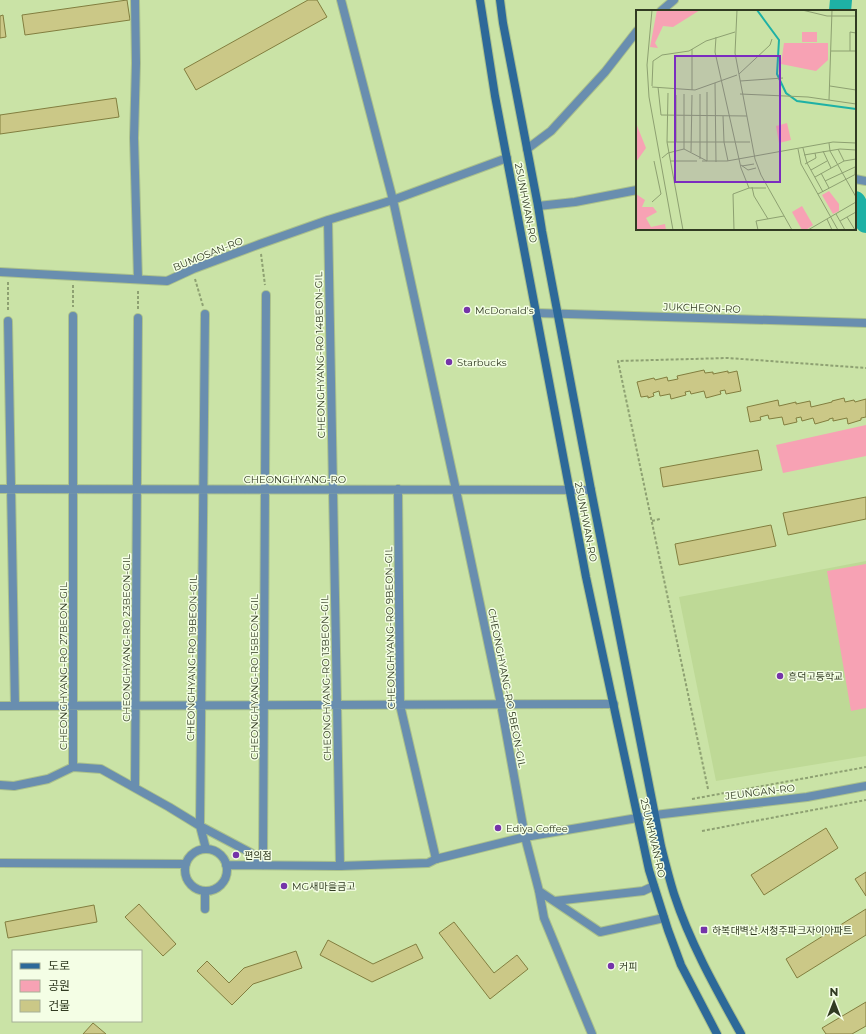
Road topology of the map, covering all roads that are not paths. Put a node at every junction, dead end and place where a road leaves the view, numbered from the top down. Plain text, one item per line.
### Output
1 (135, 0) edge
2 (341, 0) edge
3 (480, 0) edge
4 (500, 0) edge
5 (674, 0) edge
6 (661, 10) edge
7 (636, 32) edge
8 (527, 149) junction
9 (507, 158) junction
10 (856, 179) edge
11 (866, 181) edge
12 (636, 190) edge
13 (393, 200) junction
14 (538, 206) junction
15 (328, 220) junction
16 (4, 272) edge
17 (138, 279) junction
18 (266, 295) road end
19 (536, 313) junction
20 (205, 314) road end
21 (558, 314) junction
22 (73, 316) road end
23 (138, 318) road end
24 (8, 321) road end
25 (866, 323) edge
26 (0, 489) edge
27 (11, 489) junction
28 (73, 489) junction
29 (137, 489) junction
30 (204, 489) junction
31 (265, 489) junction
32 (333, 489) junction
33 (398, 489) junction
34 (456, 490) junction
35 (570, 490) junction
36 (591, 490) junction
37 (501, 704) junction
38 (614, 704) junction
39 (135, 705) junction
40 (202, 705) junction
41 (264, 705) junction
42 (337, 705) junction
43 (400, 705) junction
44 (0, 706) edge
45 (15, 706) junction
46 (73, 706) junction
47 (73, 767) junction
48 (0, 785) edge
49 (866, 786) edge
50 (134, 787) junction
51 (655, 815) junction
52 (638, 818) junction
53 (200, 826) junction
54 (525, 837) junction
55 (206, 849) junction
56 (436, 859) junction
57 (0, 863) edge
58 (186, 864) junction
59 (226, 865) junction
60 (263, 865) junction
61 (340, 866) junction
62 (654, 886) junction
63 (205, 891) junction
64 (539, 891) junction
65 (555, 901) junction
66 (205, 909) dead end
67 (664, 918) junction
68 (592, 1034) edge
69 (718, 1034) edge
70 (741, 1034) edge

1 - 17 street
2 - 13 street
3 - 9 main road, 2SUNHWAN-RO
4 - 8 main road, 2SUNHWAN-RO
5 - 6 street
7 - 8 street, 2SUNHWAN-RO
8 - 14 main road, 2SUNHWAN-RO
9 - 13 street, BUMOSAN-RO
9 - 19 main road, 2SUNHWAN-RO
10 - 11 street
12 - 14 street, 2SUNHWAN-RO
13 - 15 street, BUMOSAN-RO
13 - 34 street, CHEONGHYANG-RO 5BEON-GIL
14 - 21 main road, 2SUNHWAN-RO
15 - 17 street, BUMOSAN-RO
15 - 32 street, CHEONGHYANG-RO 14BEON-GIL
16 - 17 street, BUMOSAN-RO
18 - 31 street, CHEONGHYANG-RO 15BEON-GIL
19 - 21 street, JUKCHEON-RO
19 - 35 main road, 2SUNHWAN-RO
20 - 30 street, CHEONGHYANG-RO 19BEON-GIL
21 - 25 street, JUKCHEON-RO
21 - 36 main road, 2SUNHWAN-RO
22 - 28 street, CHEONGHYANG-RO 27BEON-GIL
23 - 29 street, CHEONGHYANG-RO 23BEON-GIL
24 - 27 street
26 - 27 street, CHEONGHYANG-RO
27 - 28 street, CHEONGHYANG-RO
27 - 45 street
28 - 29 street, CHEONGHYANG-RO
28 - 46 street, CHEONGHYANG-RO 27BEON-GIL
29 - 30 street, CHEONGHYANG-RO
29 - 39 street, CHEONGHYANG-RO 23BEON-GIL
30 - 31 street, CHEONGHYANG-RO
30 - 40 street, CHEONGHYANG-RO 19BEON-GIL
31 - 32 street, CHEONGHYANG-RO
31 - 41 street, CHEONGHYANG-RO 15BEON-GIL
32 - 33 street, CHEONGHYANG-RO
32 - 42 street, CHEONGHYANG-RO 13BEON-GIL
33 - 34 street, CHEONGHYANG-RO
33 - 43 street, CHEONGHYANG-RO 9BEON-GIL
34 - 35 street, CHEONGHYANG-RO
34 - 37 street, CHEONGHYANG-RO 5BEON-GIL
35 - 36 street, CHEONGHYANG-RO
35 - 38 main road, 2SUNHWAN-RO
36 - 51 main road, 2SUNHWAN-RO
37 - 38 street
37 - 43 street
37 - 54 street, CHEONGHYANG-RO 5BEON-GIL
38 - 52 main road, 2SUNHWAN-RO
39 - 40 street
39 - 46 street
39 - 50 street, CHEONGHYANG-RO 23BEON-GIL
40 - 41 street
40 - 53 street, CHEONGHYANG-RO 19BEON-GIL
41 - 42 street
41 - 60 street, CHEONGHYANG-RO 15BEON-GIL
42 - 43 street
42 - 61 street, CHEONGHYANG-RO 13BEON-GIL
43 - 56 street, CHEONGHYANG-RO 9BEON-GIL
44 - 45 street
45 - 46 street
46 - 47 street, CHEONGHYANG-RO 27BEON-GIL
47 - 48 street
47 - 50 street
49 - 51 street, JEUNGAN-RO
50 - 53 street
51 - 52 street, JEUNGAN-RO
51 - 70 main road, 2SUNHWAN-RO
52 - 54 street, JEUNGAN-RO
52 - 62 main road, 2SUNHWAN-RO
53 - 55 street, CHEONGHYANG-RO 19BEON-GIL
53 - 60 street
54 - 56 street, JEUNGAN-RO
54 - 64 street, CHEONGHYANG-RO 5BEON-GIL
55 - 58 street
55 - 59 street
56 - 61 street, JEUNGAN-RO
57 - 58 street
58 - 63 street
59 - 60 street, JEUNGAN-RO
59 - 63 street
60 - 61 street, JEUNGAN-RO
62 - 65 street
62 - 67 main road, 2SUNHWAN-RO
63 - 66 street
64 - 65 street
64 - 68 street, CHEONGHYANG-RO 5BEON-GIL
65 - 67 street
67 - 69 main road, 2SUNHWAN-RO

